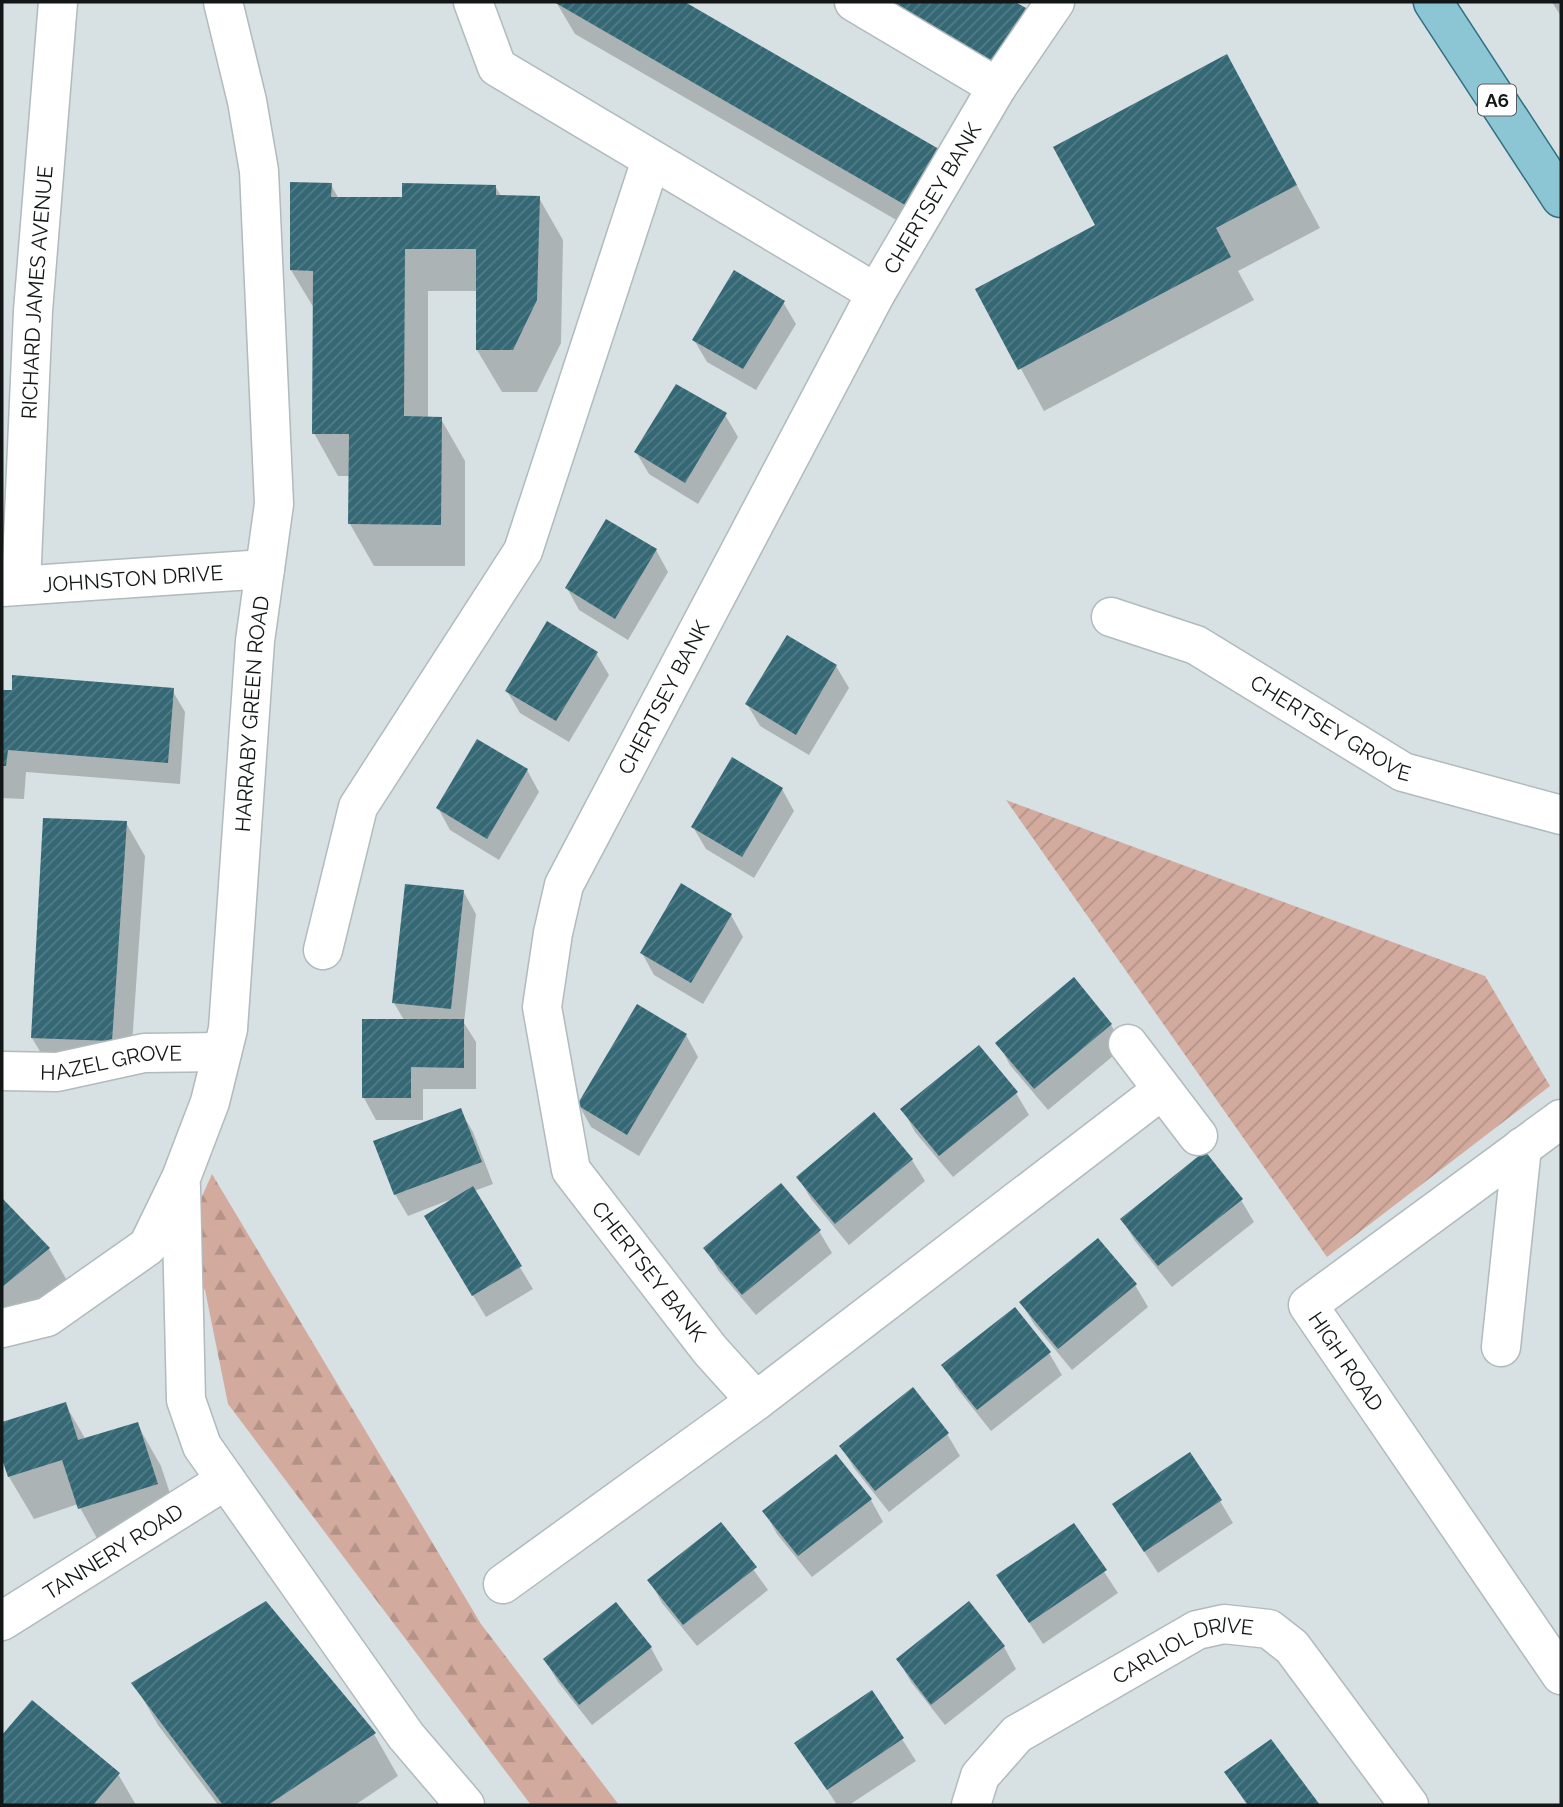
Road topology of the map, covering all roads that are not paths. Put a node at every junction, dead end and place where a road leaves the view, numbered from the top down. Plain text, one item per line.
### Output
1 (58, 2) edge
2 (223, 2) edge
3 (473, 2) edge
4 (854, 2) edge
5 (1055, 2) edge
6 (1433, 2) edge
7 (997, 88) junction
8 (651, 159) junction
9 (1561, 198) edge
10 (876, 293) junction
11 (265, 569) junction
12 (11, 586) edge
13 (1111, 617) dead end
14 (1561, 815) edge
15 (323, 950) dead end
16 (1128, 1044) dead end
17 (222, 1052) junction
18 (2, 1071) edge
19 (1162, 1090) junction
20 (1561, 1119) edge
21 (1198, 1136) dead end
22 (1522, 1147) junction
23 (181, 1178) junction
24 (2, 1328) edge
25 (1500, 1347) dead end
26 (756, 1401) junction
27 (226, 1480) junction
28 (503, 1584) dead end
29 (2, 1621) edge
30 (1561, 1675) edge
31 (465, 1805) edge
32 (971, 1805) edge
33 (1409, 1805) edge

1 - 12 street, RICHARD JAMES AVENUE
2 - 11 street, HARRABY GREEN ROAD
3 - 8 street
4 - 7 street
5 - 7 street, CHERTSEY BANK
6 - 9 main road, A6
7 - 10 street, CHERTSEY BANK
8 - 10 street
8 - 15 street
10 - 26 street, CHERTSEY BANK
11 - 12 street, JOHNSTON DRIVE
11 - 17 street, HARRABY GREEN ROAD
13 - 14 street, CHERTSEY GROVE
16 - 19 street
17 - 18 street, HAZEL GROVE
17 - 23 street, HARRABY GREEN ROAD
19 - 21 street
19 - 26 street
20 - 22 street, HIGH ROAD
22 - 25 street
22 - 30 street, HIGH ROAD
23 - 24 street, HARRABY GREEN ROAD
23 - 27 street
26 - 28 street
27 - 29 street, TANNERY ROAD
27 - 31 street
32 - 33 street, CARLIOL DRIVE

